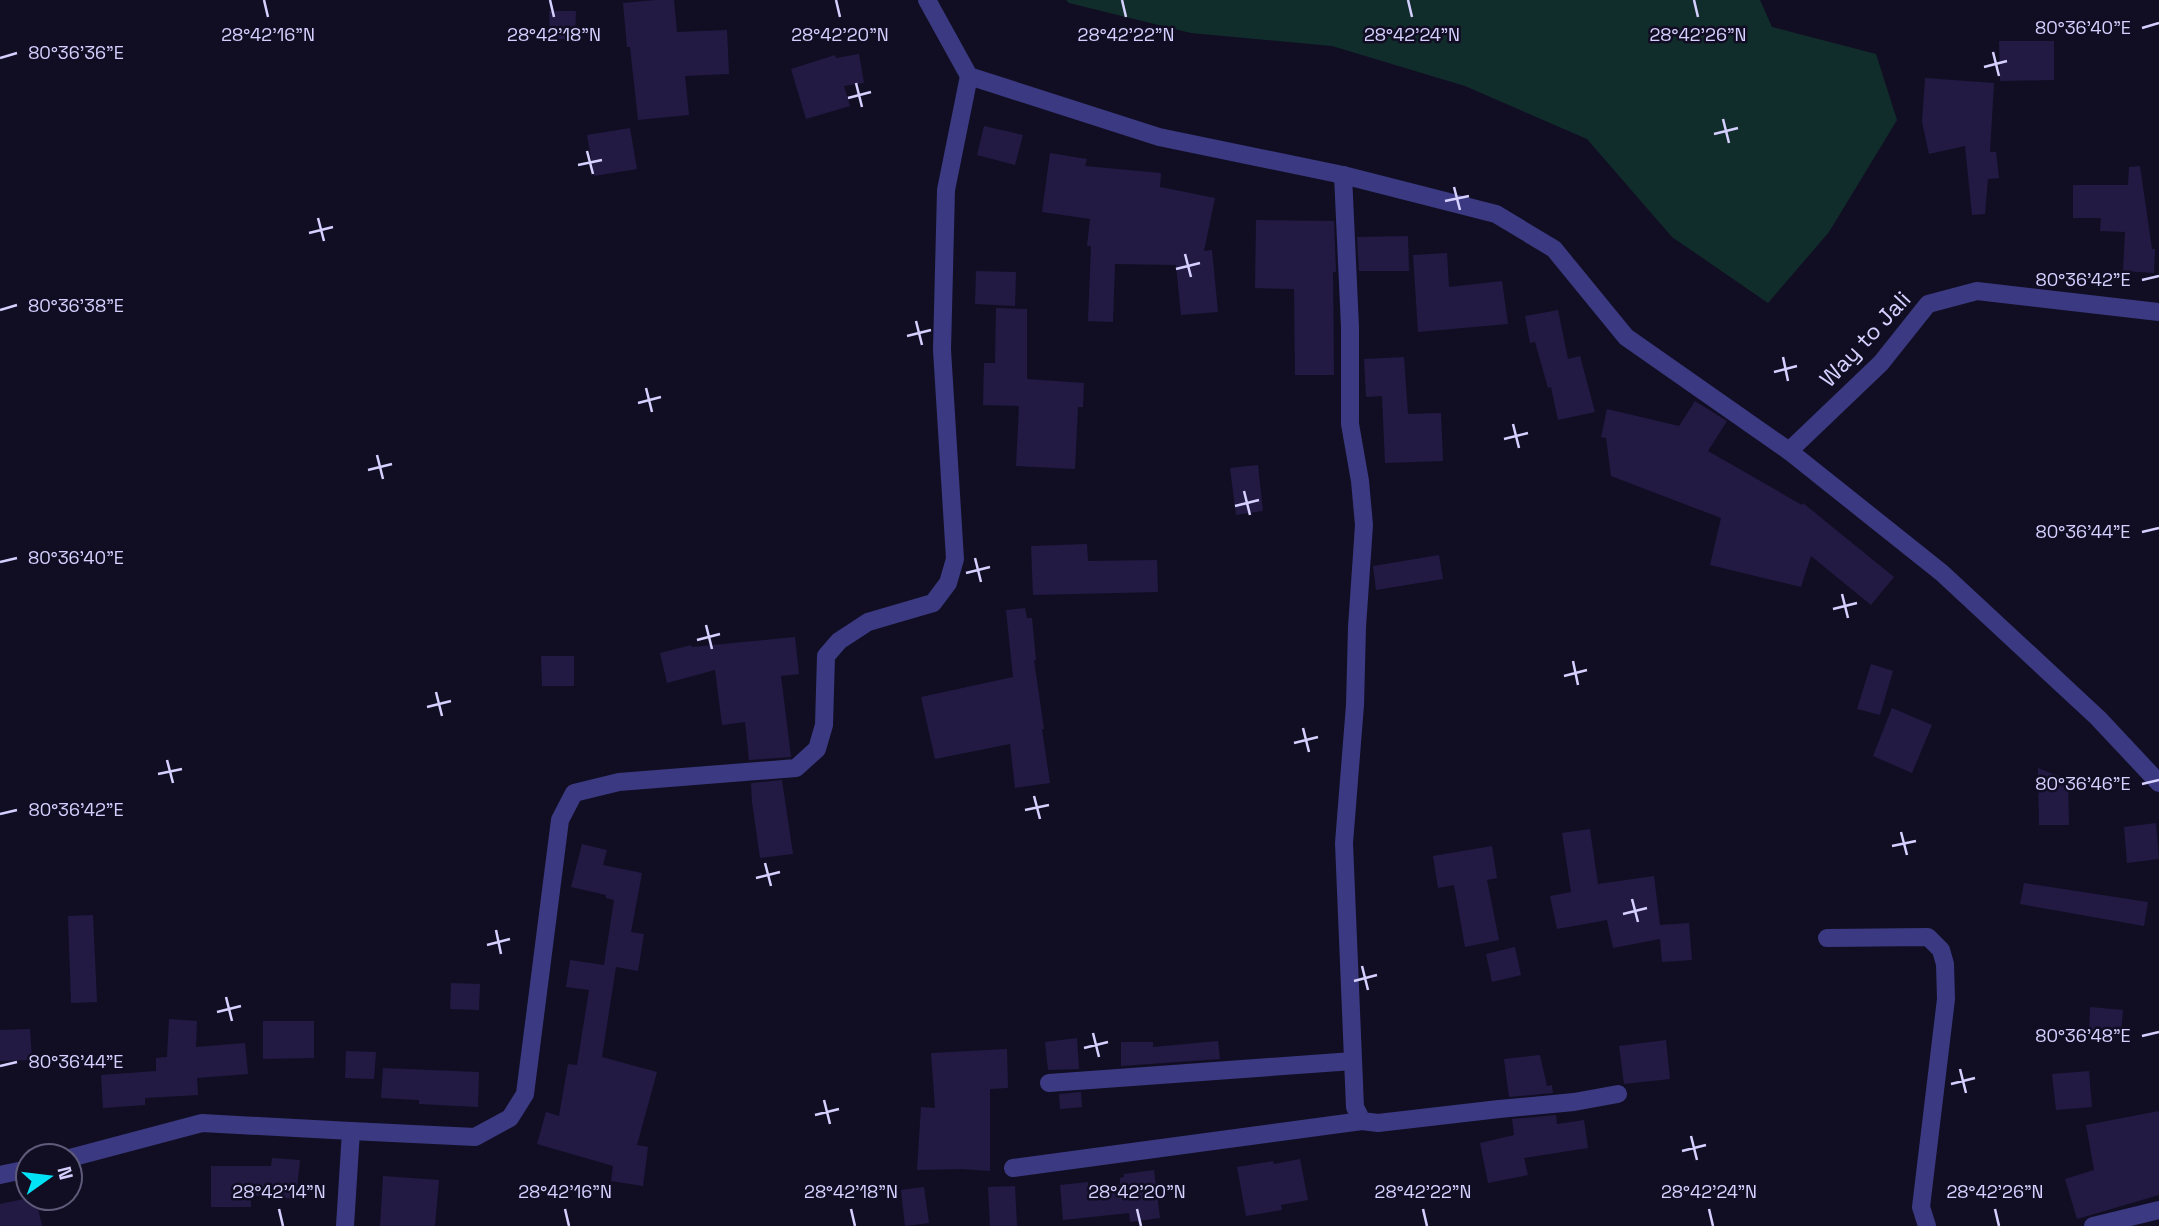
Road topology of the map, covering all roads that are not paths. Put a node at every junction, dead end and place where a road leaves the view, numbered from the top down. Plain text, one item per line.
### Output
1 (927, 0) edge
2 (969, 76) junction
3 (1343, 176) junction
4 (2159, 312) edge
5 (1789, 451) junction
6 (2159, 783) edge
7 (1826, 938) dead end
8 (1353, 1061) junction
9 (1049, 1083) dead end
10 (1618, 1094) dead end
11 (1362, 1121) junction
12 (351, 1131) junction
13 (84, 1154) edge
14 (1013, 1168) dead end
15 (2159, 1210) edge
16 (345, 1226) edge
17 (1927, 1226) edge
18 (2093, 1226) edge

1 - 2 street
2 - 3 street
2 - 12 street
3 - 5 street
3 - 8 street
4 - 5 street, Way to Jali
5 - 6 street
7 - 17 street
8 - 9 street
8 - 11 street
10 - 11 street
11 - 14 street
12 - 13 street
12 - 16 street
15 - 18 street

